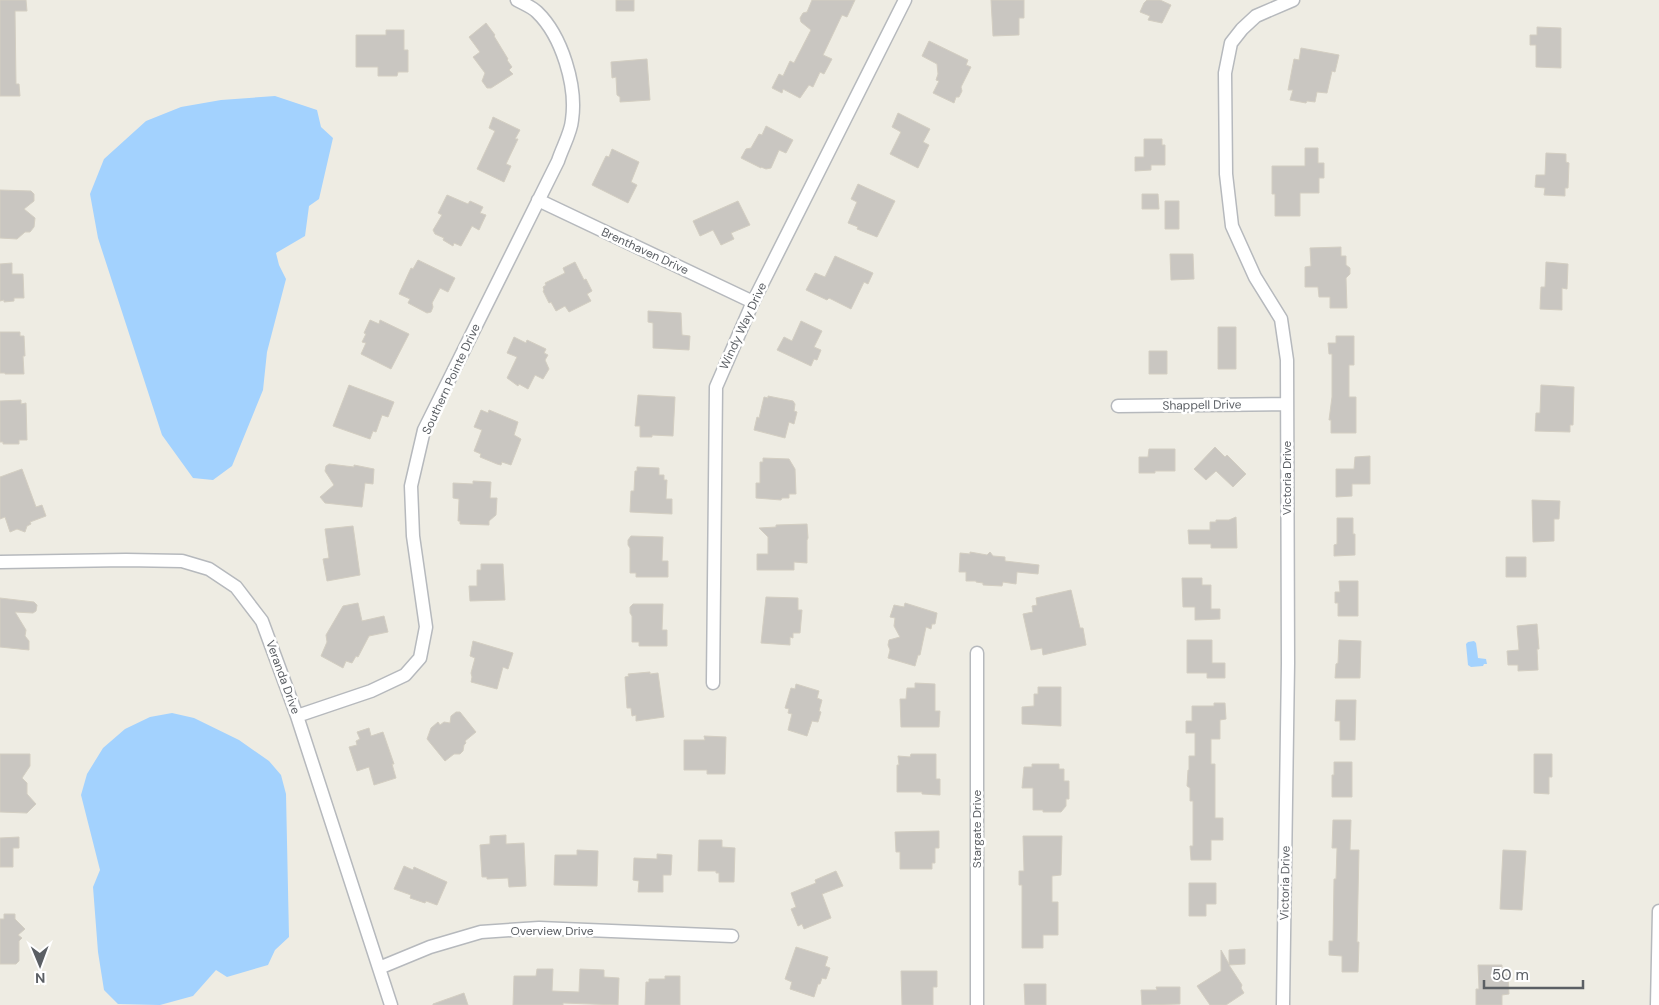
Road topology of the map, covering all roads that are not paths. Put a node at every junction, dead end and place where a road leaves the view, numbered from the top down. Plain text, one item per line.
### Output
1 (517, 0) edge
2 (905, 0) edge
3 (1293, 0) edge
4 (538, 200) junction
5 (753, 302) junction
6 (1287, 404) junction
7 (1118, 406) dead end
8 (0, 562) edge
9 (977, 653) dead end
10 (713, 683) dead end
11 (297, 716) junction
12 (1659, 911) edge
13 (732, 936) dead end
14 (379, 968) junction
15 (391, 1005) edge
16 (977, 1005) edge
17 (1284, 1005) edge
18 (1657, 1005) edge

1 - 4 street, Southern Pointe Drive
2 - 5 street, Windy Way Drive
3 - 6 street, Victoria Drive
4 - 5 street, Brenthaven Drive
4 - 11 street, Southern Pointe Drive
5 - 10 street, Windy Way Drive
6 - 7 street, Shappell Drive
6 - 17 street, Victoria Drive
8 - 11 street, Veranda Drive
9 - 16 street, Stargate Drive
11 - 14 street, Veranda Drive
12 - 18 street
13 - 14 street, Overview Drive
14 - 15 street, Veranda Drive

